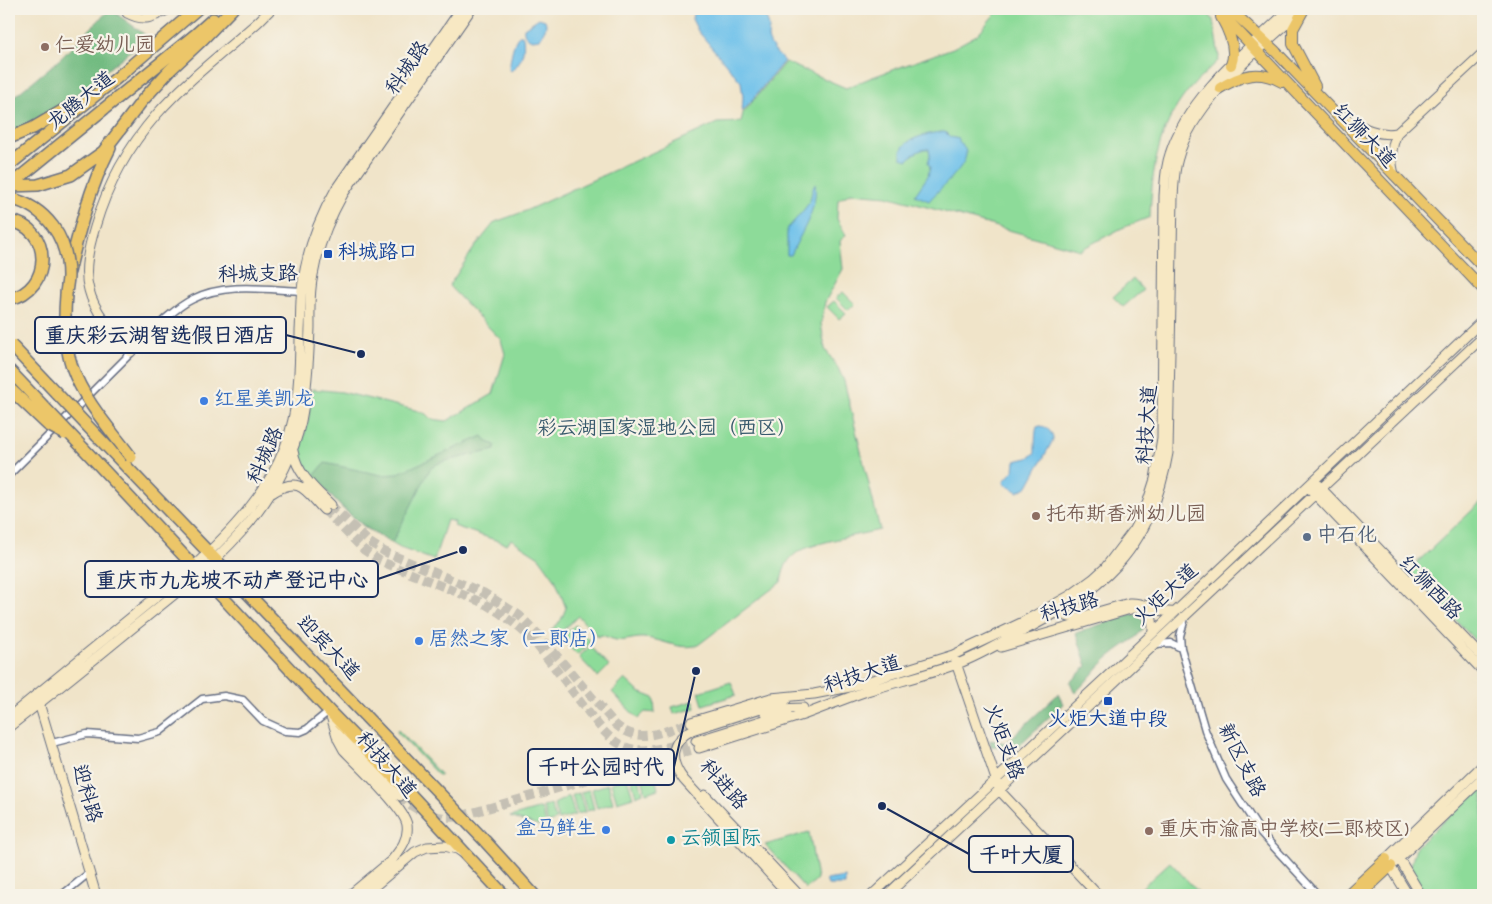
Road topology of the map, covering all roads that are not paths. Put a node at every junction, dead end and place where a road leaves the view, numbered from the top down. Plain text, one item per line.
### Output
1 (158, 9) edge
2 (169, 9) edge
3 (197, 9) edge
4 (224, 9) edge
5 (232, 9) edge
6 (271, 9) edge
7 (461, 9) edge
8 (471, 9) edge
9 (1216, 9) edge
10 (1230, 9) edge
11 (1290, 9) edge
12 (1304, 9) edge
13 (124, 11) edge
14 (1263, 40) junction
15 (1254, 48) junction
16 (1483, 53) edge
17 (1231, 65) junction
18 (118, 77) junction
19 (1220, 88) junction
20 (1292, 88) junction
21 (1321, 98) junction
22 (1334, 112) junction
23 (120, 129) junction
24 (1397, 133) junction
25 (9, 138) edge
26 (9, 165) edge
27 (1394, 175) junction
28 (9, 186) edge
29 (9, 198) edge
30 (9, 220) edge
31 (1483, 267) edge
32 (68, 276) junction
33 (1483, 289) edge
34 (306, 291) junction
35 (9, 299) edge
36 (1483, 320) edge
37 (1483, 337) edge
38 (10, 344) edge
39 (131, 352) junction
40 (9, 370) edge
41 (9, 388) edge
42 (74, 438) junction
43 (293, 451) junction
44 (9, 475) edge
45 (1311, 484) junction
46 (1318, 492) junction
47 (270, 494) junction
48 (156, 498) junction
49 (212, 556) junction
50 (197, 569) junction
51 (1082, 597) junction
52 (229, 603) junction
53 (1042, 612) junction
54 (1175, 612) junction
55 (1057, 613) junction
56 (1084, 616) junction
57 (1185, 617) junction
58 (283, 630) junction
59 (1153, 633) junction
60 (1155, 645) junction
61 (1181, 648) junction
62 (979, 653) junction
63 (953, 655) junction
64 (1483, 658) edge
65 (956, 664) junction
66 (1483, 671) edge
67 (866, 692) junction
68 (803, 695) junction
69 (39, 704) junction
70 (803, 708) junction
71 (329, 711) junction
72 (9, 717) edge
73 (691, 722) tunnel mouth
74 (9, 727) edge
75 (334, 727) junction
76 (52, 743) junction
77 (1483, 766) edge
78 (1483, 778) edge
79 (996, 781) junction
80 (1000, 791) junction
81 (400, 796) tunnel mouth
82 (1397, 855) junction
83 (468, 856) junction
84 (1388, 862) junction
85 (89, 873) junction
86 (62, 895) edge
87 (96, 895) edge
88 (350, 895) edge
89 (364, 895) edge
90 (504, 895) edge
91 (534, 895) edge
92 (789, 895) edge
93 (799, 895) edge
94 (872, 895) edge
95 (887, 895) edge
96 (1098, 895) edge
97 (1318, 895) edge
98 (1347, 895) edge
99 (1360, 895) edge
100 (1408, 895) edge
101 (1421, 895) edge

1 - 13 main road
2 - 13 main road
3 - 18 highway, 龙腾大道
4 - 28 highway, 龙腾大道
5 - 23 highway
6 - 39 main road
7 - 34 main road, 科城路
8 - 34 main road, 科城路
9 - 15 main road, 红狮大道
9 - 17 main road
10 - 14 main road, 红狮大道
11 - 14 main road
12 - 14 main road
12 - 21 main road
14 - 15 main road
14 - 21 main road, 红狮大道
15 - 17 main road, 科技大道
15 - 19 main road, 科技大道
15 - 20 main road, 红狮大道
16 - 24 main road
17 - 53 main road, 科技大道
18 - 25 highway
18 - 26 highway, 龙腾大道
19 - 20 main road
19 - 51 main road, 科技大道
20 - 33 main road, 红狮大道
21 - 22 main road, 红狮大道
22 - 24 main road
22 - 27 main road, 红狮大道
23 - 28 highway
23 - 32 highway, bridge
24 - 27 main road
27 - 31 main road, 红狮大道
29 - 32 highway, bridge
30 - 35 highway
32 - 48 highway, bridge
34 - 39 street, 科城支路
34 - 43 main road, 科城路
34 - 49 main road, 科城路
36 - 45 main road, 火炬大道
37 - 46 main road, 火炬大道
38 - 48 highway, 迎宾大道, bridge
39 - 44 street, 科城支路
40 - 42 highway, 迎宾大道, bridge
41 - 42 highway, bridge
42 - 50 highway, 迎宾大道, bridge
43 - 47 main road, 科城路
43 - 47 main road
45 - 46 main road, 红狮西路
45 - 54 main road, 火炬大道
46 - 57 main road, 火炬大道
46 - 64 main road, 红狮西路
46 - 66 main road, 红狮西路
47 - 49 main road, 科城路
48 - 49 highway, 迎宾大道
49 - 50 main road, 科城路
49 - 58 highway, 迎宾大道
50 - 52 highway, 迎宾大道
50 - 69 main road, 科城路
50 - 72 main road, 科城路
51 - 55 main road, 科技大道
51 - 56 main road
52 - 58 highway
52 - 71 highway, 迎宾大道
53 - 55 main road, 科技路
53 - 63 main road, 科技大道
54 - 56 main road, 科技路
54 - 59 main road, 火炬大道
55 - 56 main road, 科技路
55 - 62 main road, 科技大道
57 - 60 main road, 火炬大道
57 - 61 street
58 - 91 highway, 迎宾大道
59 - 62 main road, 科技路
59 - 79 main road, 火炬大道
60 - 61 street
60 - 80 main road, 火炬大道
61 - 97 street, 新区支路
62 - 65 main road, 科技大道
63 - 65 main road, 火炬支路
63 - 68 main road, 科技大道
65 - 67 main road, 科技大道
65 - 79 main road, 火炬支路
67 - 70 main road
67 - 70 main road, 科技大道
68 - 73 main road, 科技大道
68 - 92 main road
69 - 74 main road, 科城路
69 - 76 main road, 迎科路
70 - 93 main road, 科进路
71 - 75 main road, 科技大道
71 - 76 street
71 - 83 highway, 迎宾大道
75 - 81 main road, 科技大道
75 - 88 main road, 科技大道
76 - 85 main road, 迎科路
77 - 82 main road
78 - 82 main road
79 - 80 main road, 火炬支路
79 - 94 main road, 火炬大道
80 - 95 main road, 火炬大道
80 - 96 main road, 火炬支路
82 - 84 main road
82 - 101 main road
83 - 89 main road
83 - 90 highway, 迎宾大道
84 - 98 main road
84 - 99 main road
84 - 100 main road
85 - 86 street
85 - 87 main road, 迎科路

